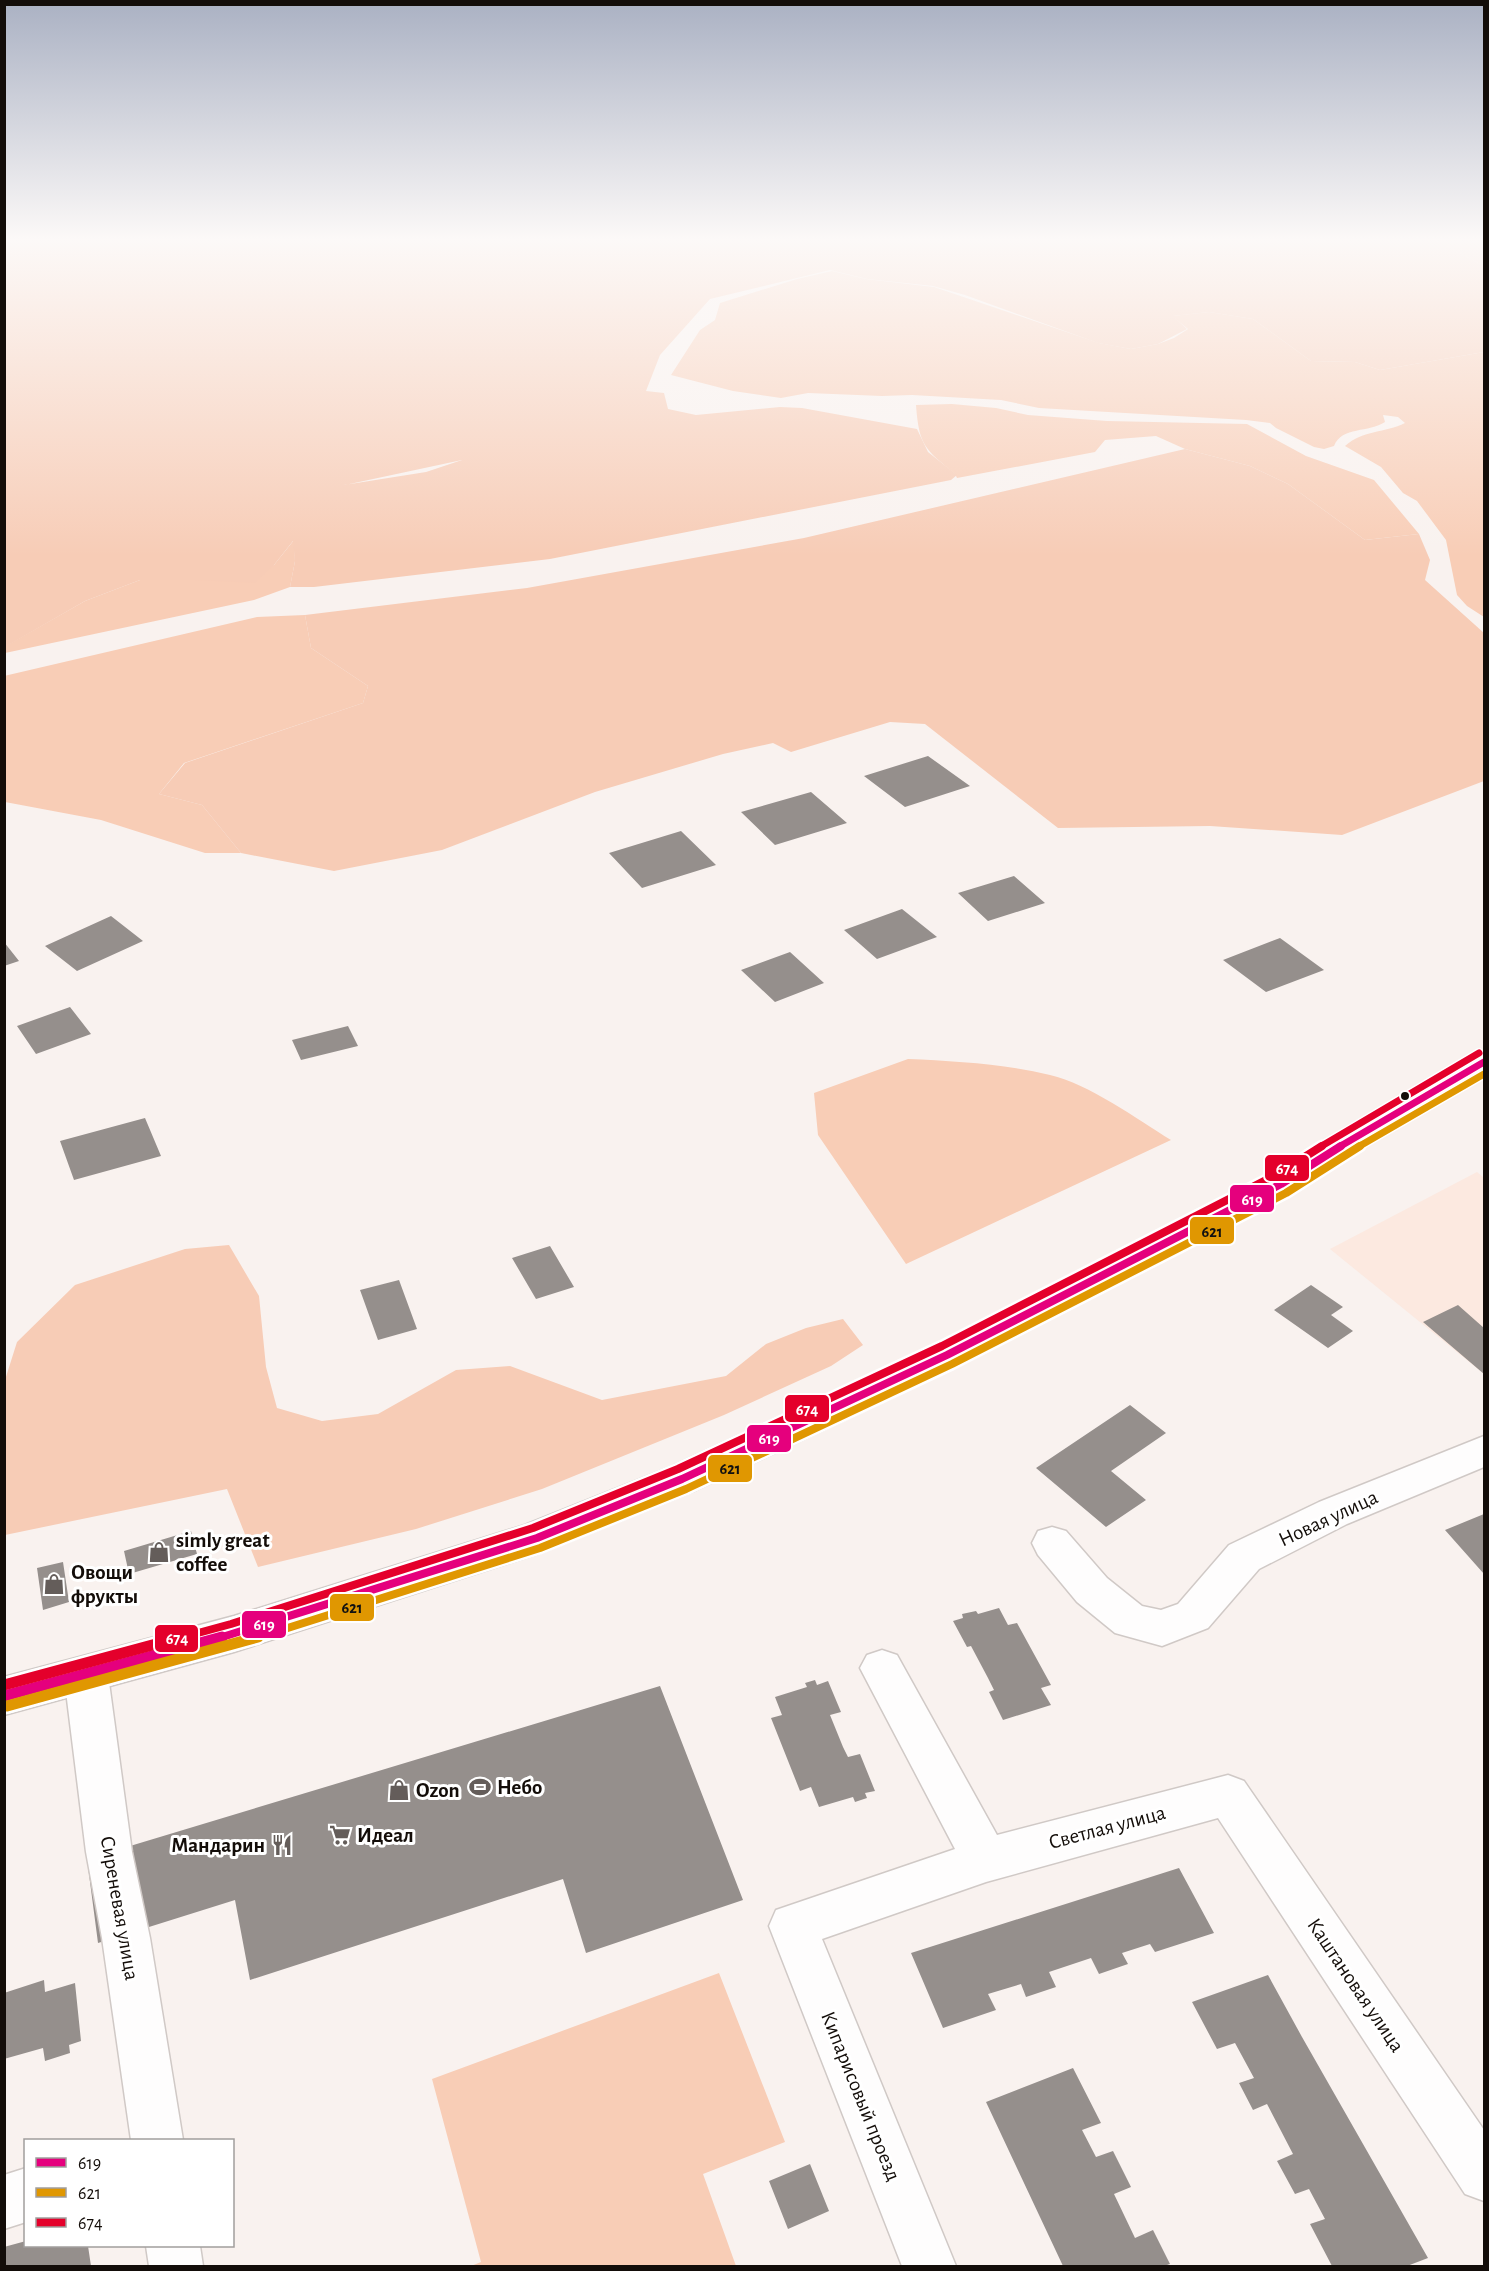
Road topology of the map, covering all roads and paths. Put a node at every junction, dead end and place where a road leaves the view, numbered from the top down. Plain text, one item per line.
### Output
1 (1485, 1062) edge
2 (1485, 1451) edge
3 (1052, 1543) dead end
4 (882, 1668) dead end
5 (86, 1675) junction
6 (4, 1696) edge
7 (1228, 1795) joint
8 (986, 1860) junction
9 (794, 1926) joint
10 (157, 2139) edge
11 (1485, 2175) edge
12 (24, 2196) edge
13 (4, 2202) edge
14 (173, 2247) edge
15 (176, 2266) edge
16 (929, 2266) edge

1 - 5 street
2 - 3 street, Новая улица
4 - 8 street
5 - 6 street
5 - 10 street, Сиреневая улица
7 - 8 street, Светлая улица
7 - 11 street, Каштановая улица
8 - 9 street, Светлая улица
9 - 16 street, Кипарисовый проезд
12 - 13 street
14 - 15 street

